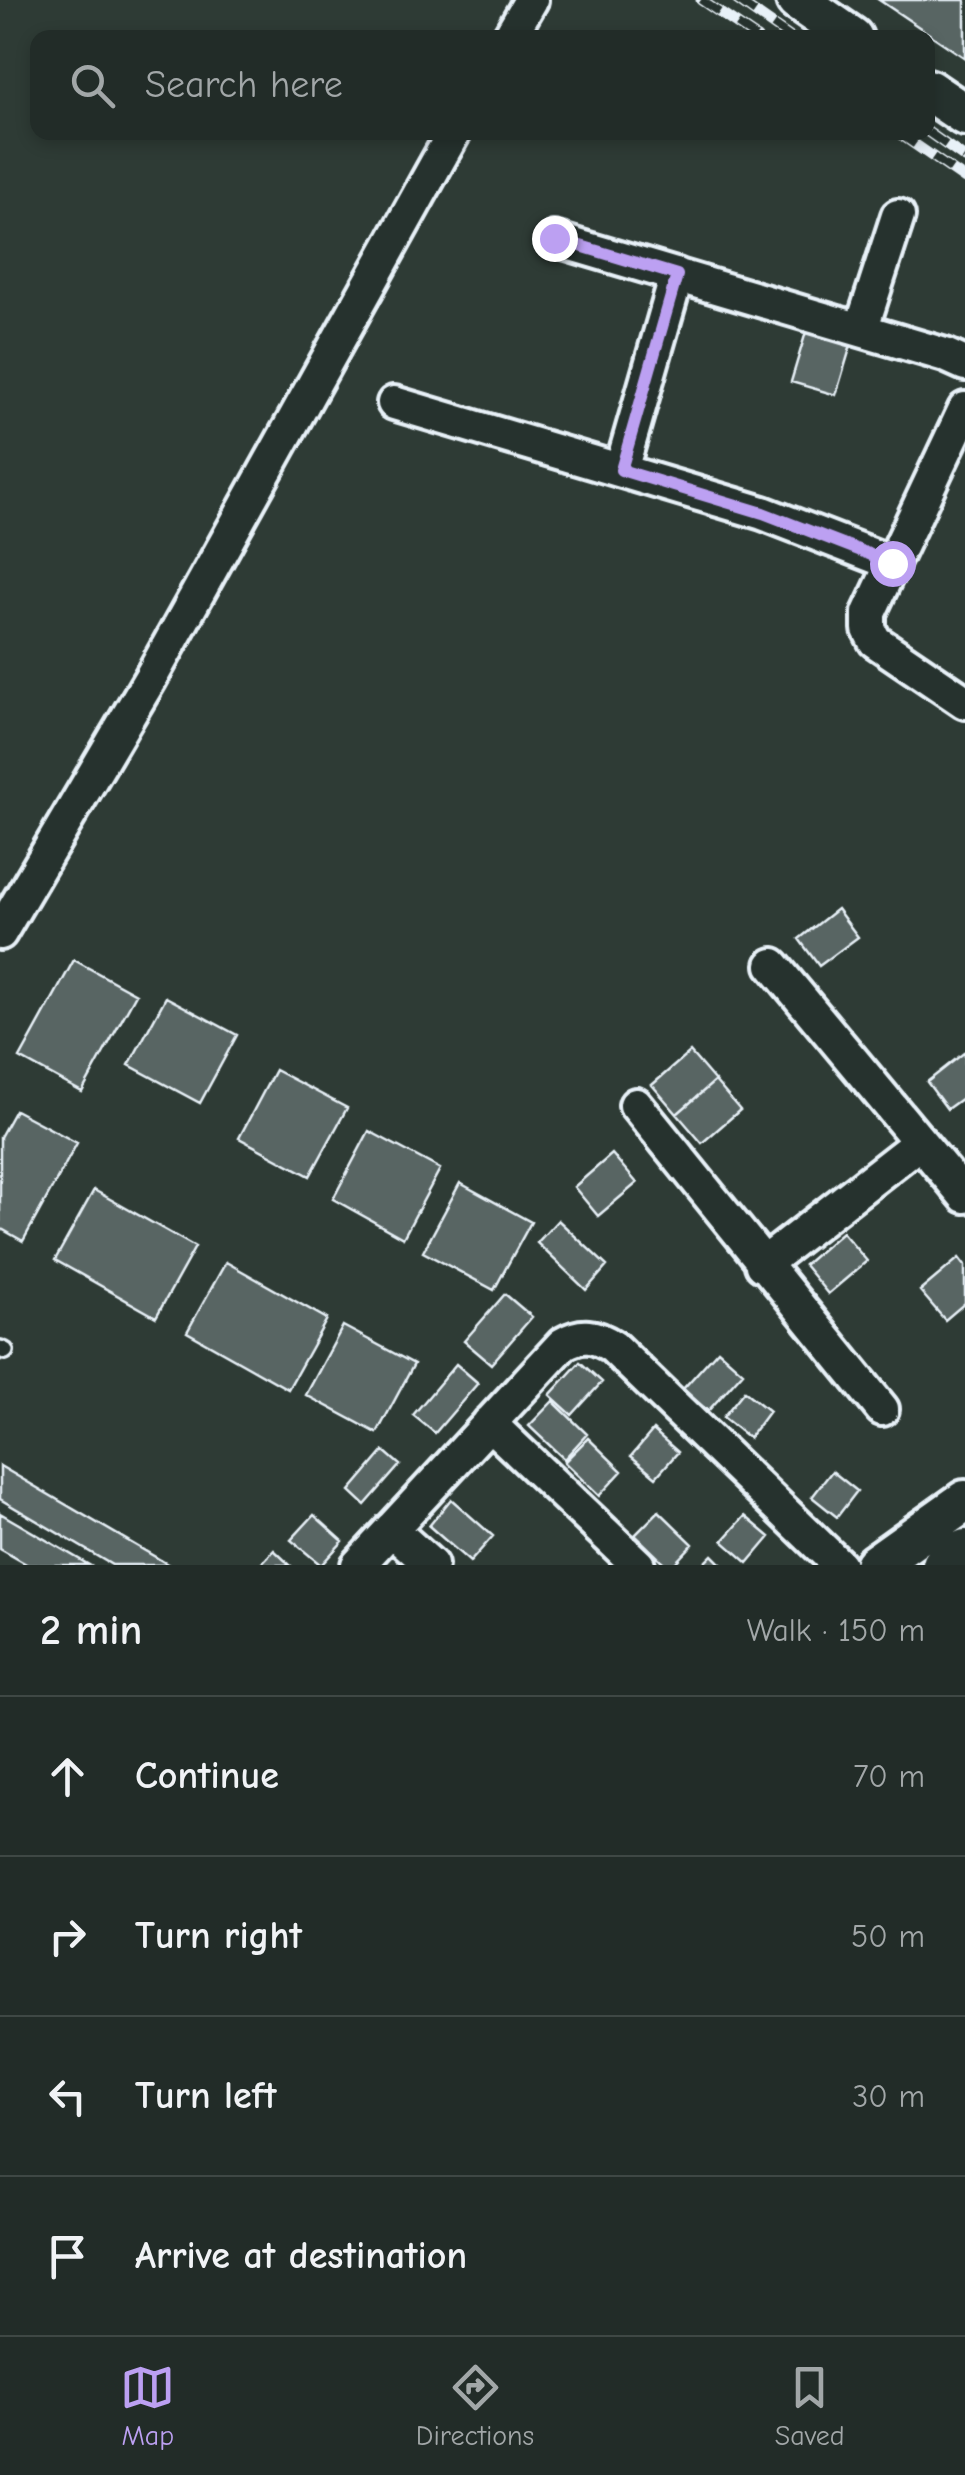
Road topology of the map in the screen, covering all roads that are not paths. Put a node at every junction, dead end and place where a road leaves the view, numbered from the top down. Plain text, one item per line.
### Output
1 (531, 0) edge
2 (797, 0) edge
3 (514, 30) edge
4 (840, 30) edge
5 (935, 95) edge
6 (965, 115) edge
7 (450, 140) edge
8 (898, 216) dead end
9 (554, 238) dead end
10 (677, 275) junction
11 (860, 330) junction
12 (965, 364) edge
13 (394, 403) dead end
14 (965, 409) edge
15 (621, 470) junction
16 (892, 563) junction
17 (965, 702) edge
18 (0, 933) edge
19 (773, 966) dead end
20 (636, 1105) dead end
21 (920, 1142) junction
22 (965, 1196) edge
23 (762, 1264) junction
24 (882, 1409) dead end
25 (489, 1423) junction
26 (965, 1501) edge
27 (391, 1529) junction
28 (965, 1550) edge
29 (358, 1565) edge
30 (431, 1565) edge
31 (638, 1565) edge
32 (839, 1565) edge
33 (875, 1565) edge
34 (944, 1565) edge

1 - 3 street
2 - 4 street
5 - 6 street
7 - 18 street
8 - 11 street
9 - 10 street
10 - 11 street
10 - 15 street
11 - 12 street
13 - 15 street
14 - 16 street
15 - 16 street
16 - 17 street
19 - 21 street
20 - 23 street
21 - 22 street
21 - 23 street
23 - 24 street
25 - 27 street
25 - 31 street
25 - 32 street
26 - 33 street
27 - 29 street
27 - 30 street
28 - 34 street

